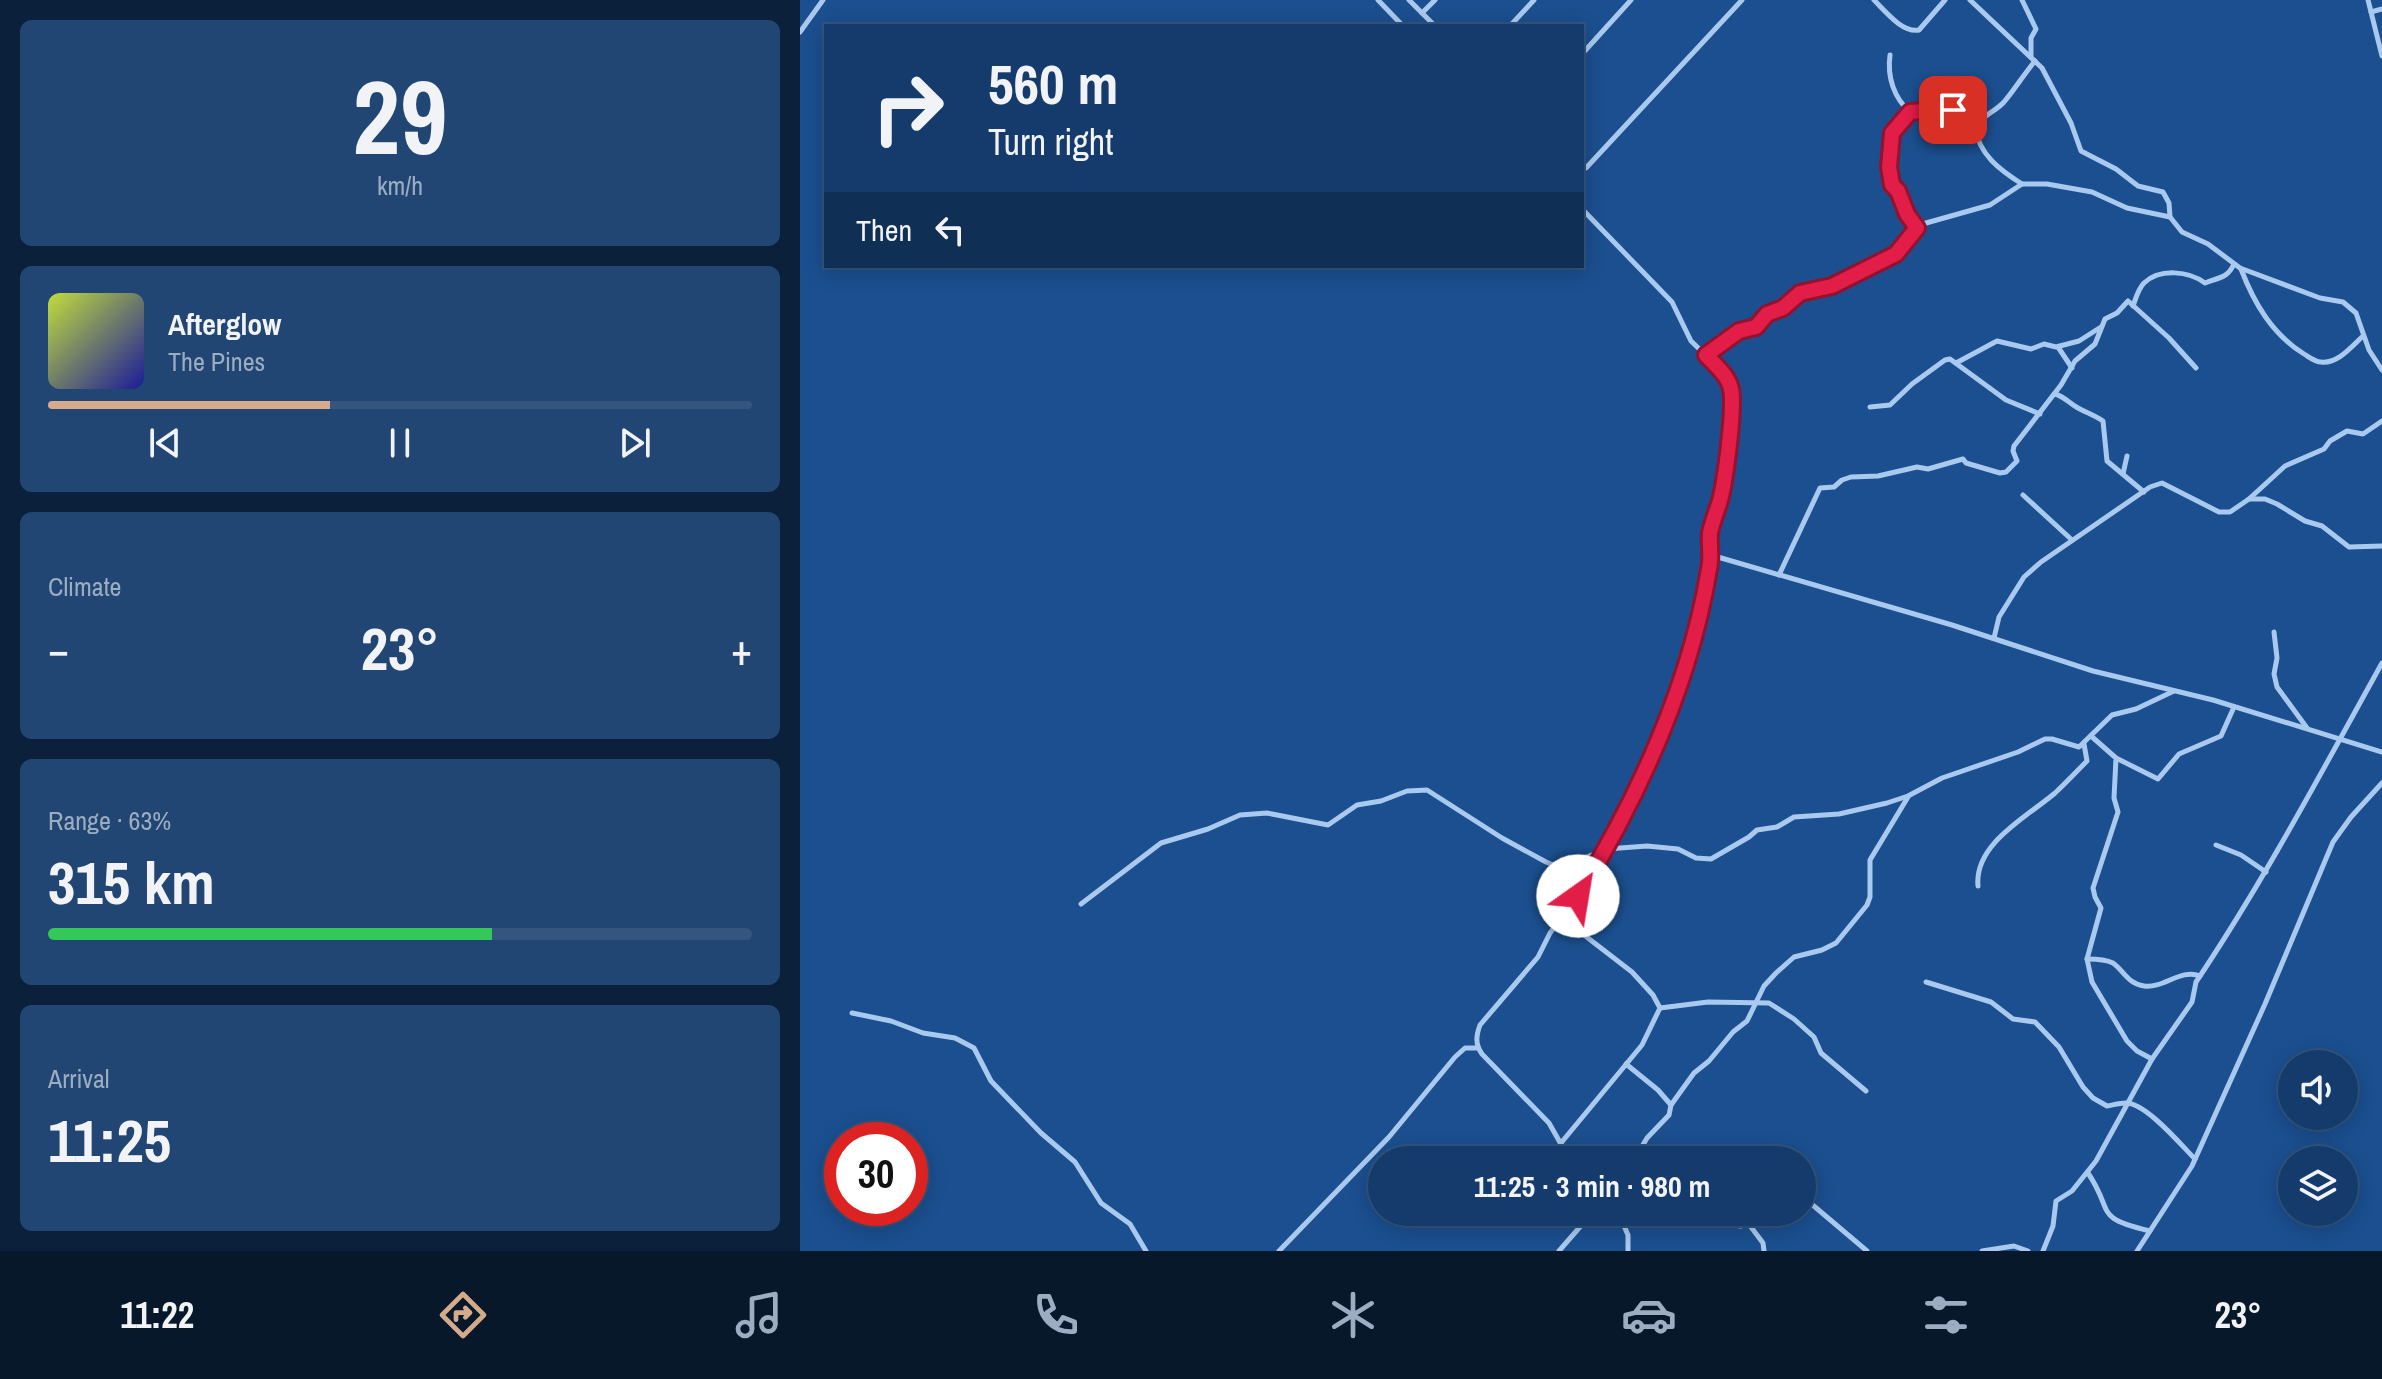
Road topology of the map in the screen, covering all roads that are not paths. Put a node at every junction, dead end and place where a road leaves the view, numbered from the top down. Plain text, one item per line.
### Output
1 (823, 0) edge
2 (1378, 0) edge
3 (1409, 0) edge
4 (1435, 0) edge
5 (1534, 0) edge
6 (1631, 0) edge
7 (1742, 0) edge
8 (1874, 0) edge
9 (1945, 0) edge
10 (1970, 0) edge
11 (2022, 0) edge
12 (2368, 0) edge
13 (2382, 9) edge
14 (2371, 12) junction
15 (1422, 13) junction
16 (1401, 24) edge
17 (1433, 24) edge
18 (1512, 24) edge
19 (800, 32) edge
20 (1584, 52) edge
21 (1890, 55) dead end
22 (2382, 56) edge
23 (2033, 59) junction
24 (1910, 112) junction
25 (1975, 127) junction
26 (1584, 168) edge
27 (2022, 184) junction
28 (1584, 211) edge
29 (2170, 217) junction
30 (1917, 228) junction
31 (2237, 266) junction
32 (2133, 306) junction
33 (2101, 327) junction
34 (2363, 336) junction
35 (2057, 346) junction
36 (1706, 355) junction
37 (1955, 363) junction
38 (2072, 368) junction
39 (2196, 368) dead end
40 (2382, 370) edge
41 (2055, 394) junction
42 (1870, 407) dead end
43 (2040, 414) junction
44 (2382, 421) edge
45 (2127, 456) dead end
46 (2123, 475) junction
47 (2144, 492) junction
48 (2023, 495) dead end
49 (2249, 499) junction
50 (2072, 540) junction
51 (2382, 546) edge
52 (1711, 555) junction
53 (1779, 575) junction
54 (2274, 632) dead end
55 (1994, 638) junction
56 (2382, 663) edge
57 (2175, 690) junction
58 (2234, 707) junction
59 (2308, 729) junction
60 (2091, 736) junction
61 (2339, 740) junction
62 (2084, 744) junction
63 (2382, 752) edge
64 (2116, 758) junction
65 (2382, 783) edge
66 (1908, 796) junction
67 (2216, 845) dead end
68 (1607, 849) junction
69 (1561, 867) junction
70 (2266, 872) junction
71 (1978, 886) dead end
72 (1578, 896) junction
73 (1081, 904) dead end
74 (1562, 918) junction
75 (2087, 959) junction
76 (2200, 976) junction
77 (1926, 982) dead end
78 (1757, 1003) junction
79 (1660, 1008) junction
80 (852, 1013) dead end
81 (1477, 1048) junction
82 (2145, 1055) junction
83 (2152, 1059) junction
84 (1626, 1064) junction
85 (2148, 1066) junction
86 (1866, 1091) dead end
87 (2128, 1102) junction
88 (1671, 1105) junction
89 (1560, 1143) junction
90 (1562, 1146) edge
91 (1642, 1146) edge
92 (2195, 1159) junction
93 (2088, 1173) junction
94 (1816, 1208) edge
95 (1581, 1226) edge
96 (1625, 1226) edge
97 (1750, 1226) edge
98 (2150, 1231) junction
99 (1146, 1251) edge
100 (1279, 1251) edge
101 (1559, 1251) edge
102 (1628, 1251) edge
103 (1764, 1251) edge
104 (1867, 1251) edge
105 (1982, 1251) edge
106 (2028, 1251) edge
107 (2043, 1251) edge
108 (2137, 1251) edge

1 - 19 street
2 - 16 street
3 - 15 street
4 - 15 street
5 - 18 street
6 - 20 street
7 - 26 street
8 - 9 street
10 - 23 street
11 - 23 street
12 - 14 street
13 - 14 street
14 - 22 street
15 - 17 street
21 - 24 street
23 - 25 street
23 - 29 street
24 - 25 street
24 - 30 street
25 - 27 street
27 - 29 street
27 - 30 street
28 - 36 street
29 - 31 street
30 - 36 street
31 - 32 street
31 - 34 street
31 - 34 street
32 - 33 street
32 - 39 street
33 - 35 street
33 - 38 street
34 - 40 street
35 - 37 street
35 - 38 street
36 - 52 street
37 - 42 street
37 - 43 street
38 - 41 street
41 - 43 street
41 - 46 street
43 - 53 street
44 - 49 street
45 - 46 street
46 - 47 street
47 - 49 street
47 - 50 street
48 - 50 street
49 - 51 street
50 - 55 street
52 - 53 street
52 - 68 street
53 - 55 street
54 - 59 street
55 - 57 street
56 - 61 street
57 - 58 street
57 - 60 street
58 - 59 street
58 - 64 street
59 - 61 street
60 - 62 street
60 - 64 street
61 - 63 street
61 - 70 street
62 - 66 street
62 - 71 street
64 - 75 street
65 - 92 street
66 - 68 street
66 - 78 street
67 - 70 street
68 - 69 street
68 - 72 street
69 - 72 street
69 - 73 street
70 - 76 street
72 - 74 street
74 - 79 street
74 - 81 street
75 - 76 street
75 - 82 street
76 - 83 street
77 - 87 street
78 - 79 street
78 - 86 street
78 - 88 street
79 - 84 street
80 - 99 street
81 - 89 street
81 - 100 street
82 - 83 street
82 - 85 street
83 - 85 street
84 - 88 street
84 - 89 street
85 - 87 street
87 - 92 street
87 - 93 street
88 - 91 street
89 - 90 street
92 - 98 street
93 - 98 street
93 - 107 street
94 - 104 street
95 - 101 street
96 - 102 street
97 - 103 street
98 - 108 street
105 - 106 street

